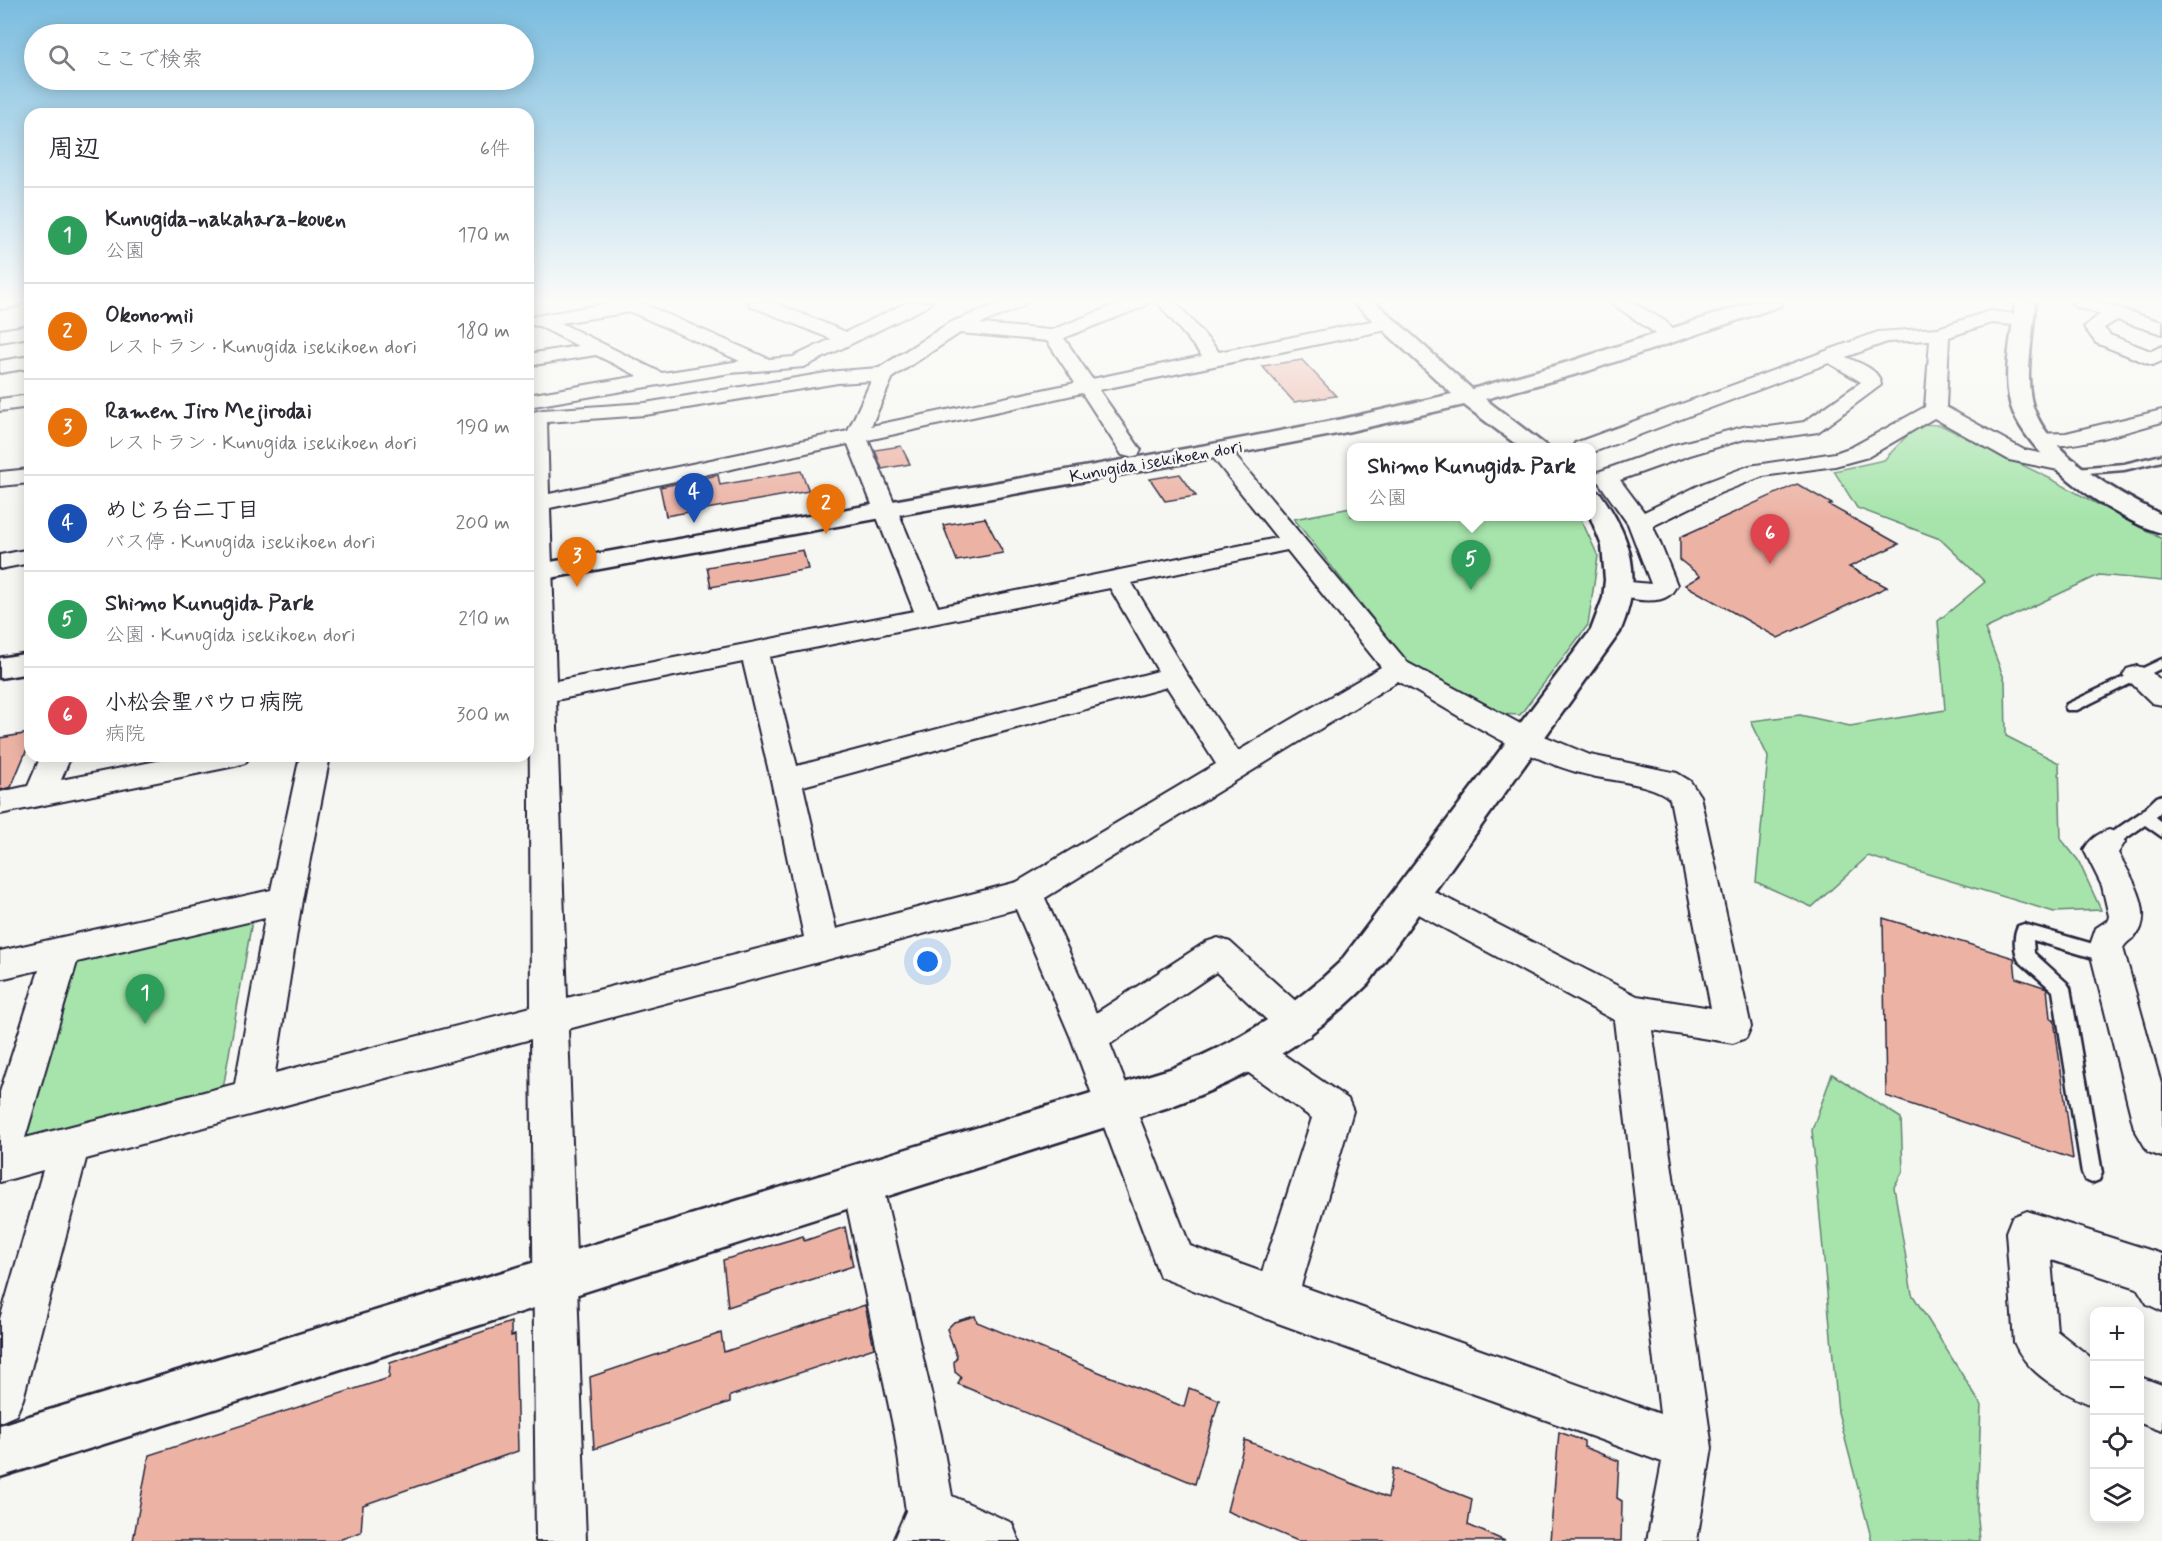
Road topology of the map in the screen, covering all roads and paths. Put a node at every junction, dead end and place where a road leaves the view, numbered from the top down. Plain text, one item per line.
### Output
1 (647, 374) edge
2 (699, 374) edge
3 (884, 374) joint
4 (1078, 374) edge
5 (1144, 374) edge
6 (1442, 374) edge
7 (1542, 374) edge
8 (1784, 374) edge
9 (1864, 374) edge
10 (1937, 374) edge
11 (2021, 374) edge
12 (659, 380) junction
13 (1087, 387) junction
14 (1461, 391) junction
15 (24, 401) edge
16 (0, 405) edge
17 (1935, 410) junction
18 (534, 411) edge
19 (534, 412) edge
20 (2162, 416) edge
21 (856, 437) junction
22 (2041, 439) junction
23 (1532, 443) edge
24 (1594, 443) edge
25 (1130, 450) junction
26 (1218, 450) junction
27 (2162, 458) edge
28 (2071, 468) junction
29 (24, 477) edge
30 (0, 479) edge
31 (534, 492) edge
32 (881, 502) junction
33 (1596, 507) edge
34 (1640, 523) junction
35 (2162, 525) edge
36 (1292, 542) junction
37 (24, 557) edge
38 (0, 562) edge
39 (534, 565) edge
40 (1117, 579) junction
41 (1620, 589) junction
42 (929, 617) junction
43 (24, 647) edge
44 (0, 651) edge
45 (754, 652) junction
46 (2162, 663) edge
47 (24, 664) edge
48 (0, 668) edge
49 (1398, 669) junction
50 (2137, 675) junction
51 (1174, 676) junction
52 (534, 695) edge
53 (2162, 696) edge
54 (2072, 707) dead end
55 (1527, 740) junction
56 (54, 762) edge
57 (205, 762) edge
58 (314, 762) edge
59 (1234, 768) junction
60 (786, 780) junction
61 (40, 795) junction
62 (2162, 801) edge
63 (0, 803) edge
64 (2146, 817) junction
65 (2162, 831) edge
66 (2109, 842) joint
67 (1026, 893) junction
68 (1413, 896) junction
69 (285, 900) junction
70 (823, 947) junction
71 (63, 950) junction
72 (2108, 955) junction
73 (0, 965) edge
74 (1631, 1011) junction
75 (549, 1018) junction
76 (1297, 1024) junction
77 (1089, 1038) junction
78 (1252, 1054) junction
79 (252, 1096) junction
80 (1115, 1105) junction
81 (2162, 1138) edge
82 (70, 1145) junction
83 (0, 1154) edge
84 (0, 1163) edge
85 (2092, 1173) dead end
86 (862, 1183) junction
87 (555, 1279) junction
88 (2162, 1289) edge
89 (1275, 1300) junction
90 (2090, 1381) edge
91 (0, 1399) edge
92 (2144, 1402) edge
93 (2162, 1408) edge
94 (1688, 1448) junction
95 (0, 1451) edge
96 (924, 1526) edge
97 (561, 1541) edge
98 (994, 1541) edge
99 (1672, 1541) edge

1 - 12 street
2 - 12 street
3 - 19 street
3 - 21 street
4 - 13 street
5 - 13 street
6 - 14 street
7 - 14 street, Kunugida isekikoen dori
8 - 24 street
9 - 34 street
10 - 17 street
11 - 22 street
12 - 18 street
13 - 21 street
13 - 25 street
14 - 23 street
14 - 25 street, Kunugida isekikoen dori
14 - 26 street, Kunugida isekikoen dori
15 - 16 street
17 - 28 street
17 - 34 street
20 - 22 street
21 - 31 street
21 - 32 street
22 - 28 street
25 - 32 street, Kunugida isekikoen dori
26 - 32 street, Kunugida isekikoen dori
26 - 36 street
27 - 28 lane
28 - 35 street
29 - 30 street
31 - 39 street
32 - 39 street, Kunugida isekikoen dori
32 - 42 street
33 - 41 street
34 - 41 street
36 - 40 street
36 - 49 street
37 - 38 street
39 - 52 street
40 - 42 street
40 - 51 street
41 - 55 street
42 - 45 street
43 - 44 street
45 - 52 street
45 - 60 street
46 - 50 lane
47 - 48 street
49 - 55 street
49 - 59 street
50 - 53 street
50 - 54 lane
51 - 59 street
51 - 60 street
52 - 75 street
55 - 68 street
55 - 74 street
56 - 61 street
57 - 61 street
58 - 69 street
59 - 67 street
60 - 70 street
61 - 63 street
62 - 64 lane
64 - 65 lane
64 - 66 lane
66 - 72 street
67 - 70 street
67 - 77 street
68 - 74 street
68 - 76 street
69 - 71 street
69 - 79 street
70 - 75 street
71 - 73 street
71 - 83 street
72 - 81 street
72 - 85 lane
74 - 94 street
75 - 79 street
75 - 87 street
76 - 77 street
76 - 78 street
77 - 80 street
78 - 80 street
78 - 89 street
79 - 82 street
80 - 86 street
80 - 89 street
82 - 84 street
82 - 91 street
86 - 87 street
86 - 96 street
87 - 95 street
87 - 97 street
88 - 90 street
89 - 94 street
92 - 93 street
94 - 99 street
96 - 98 street

